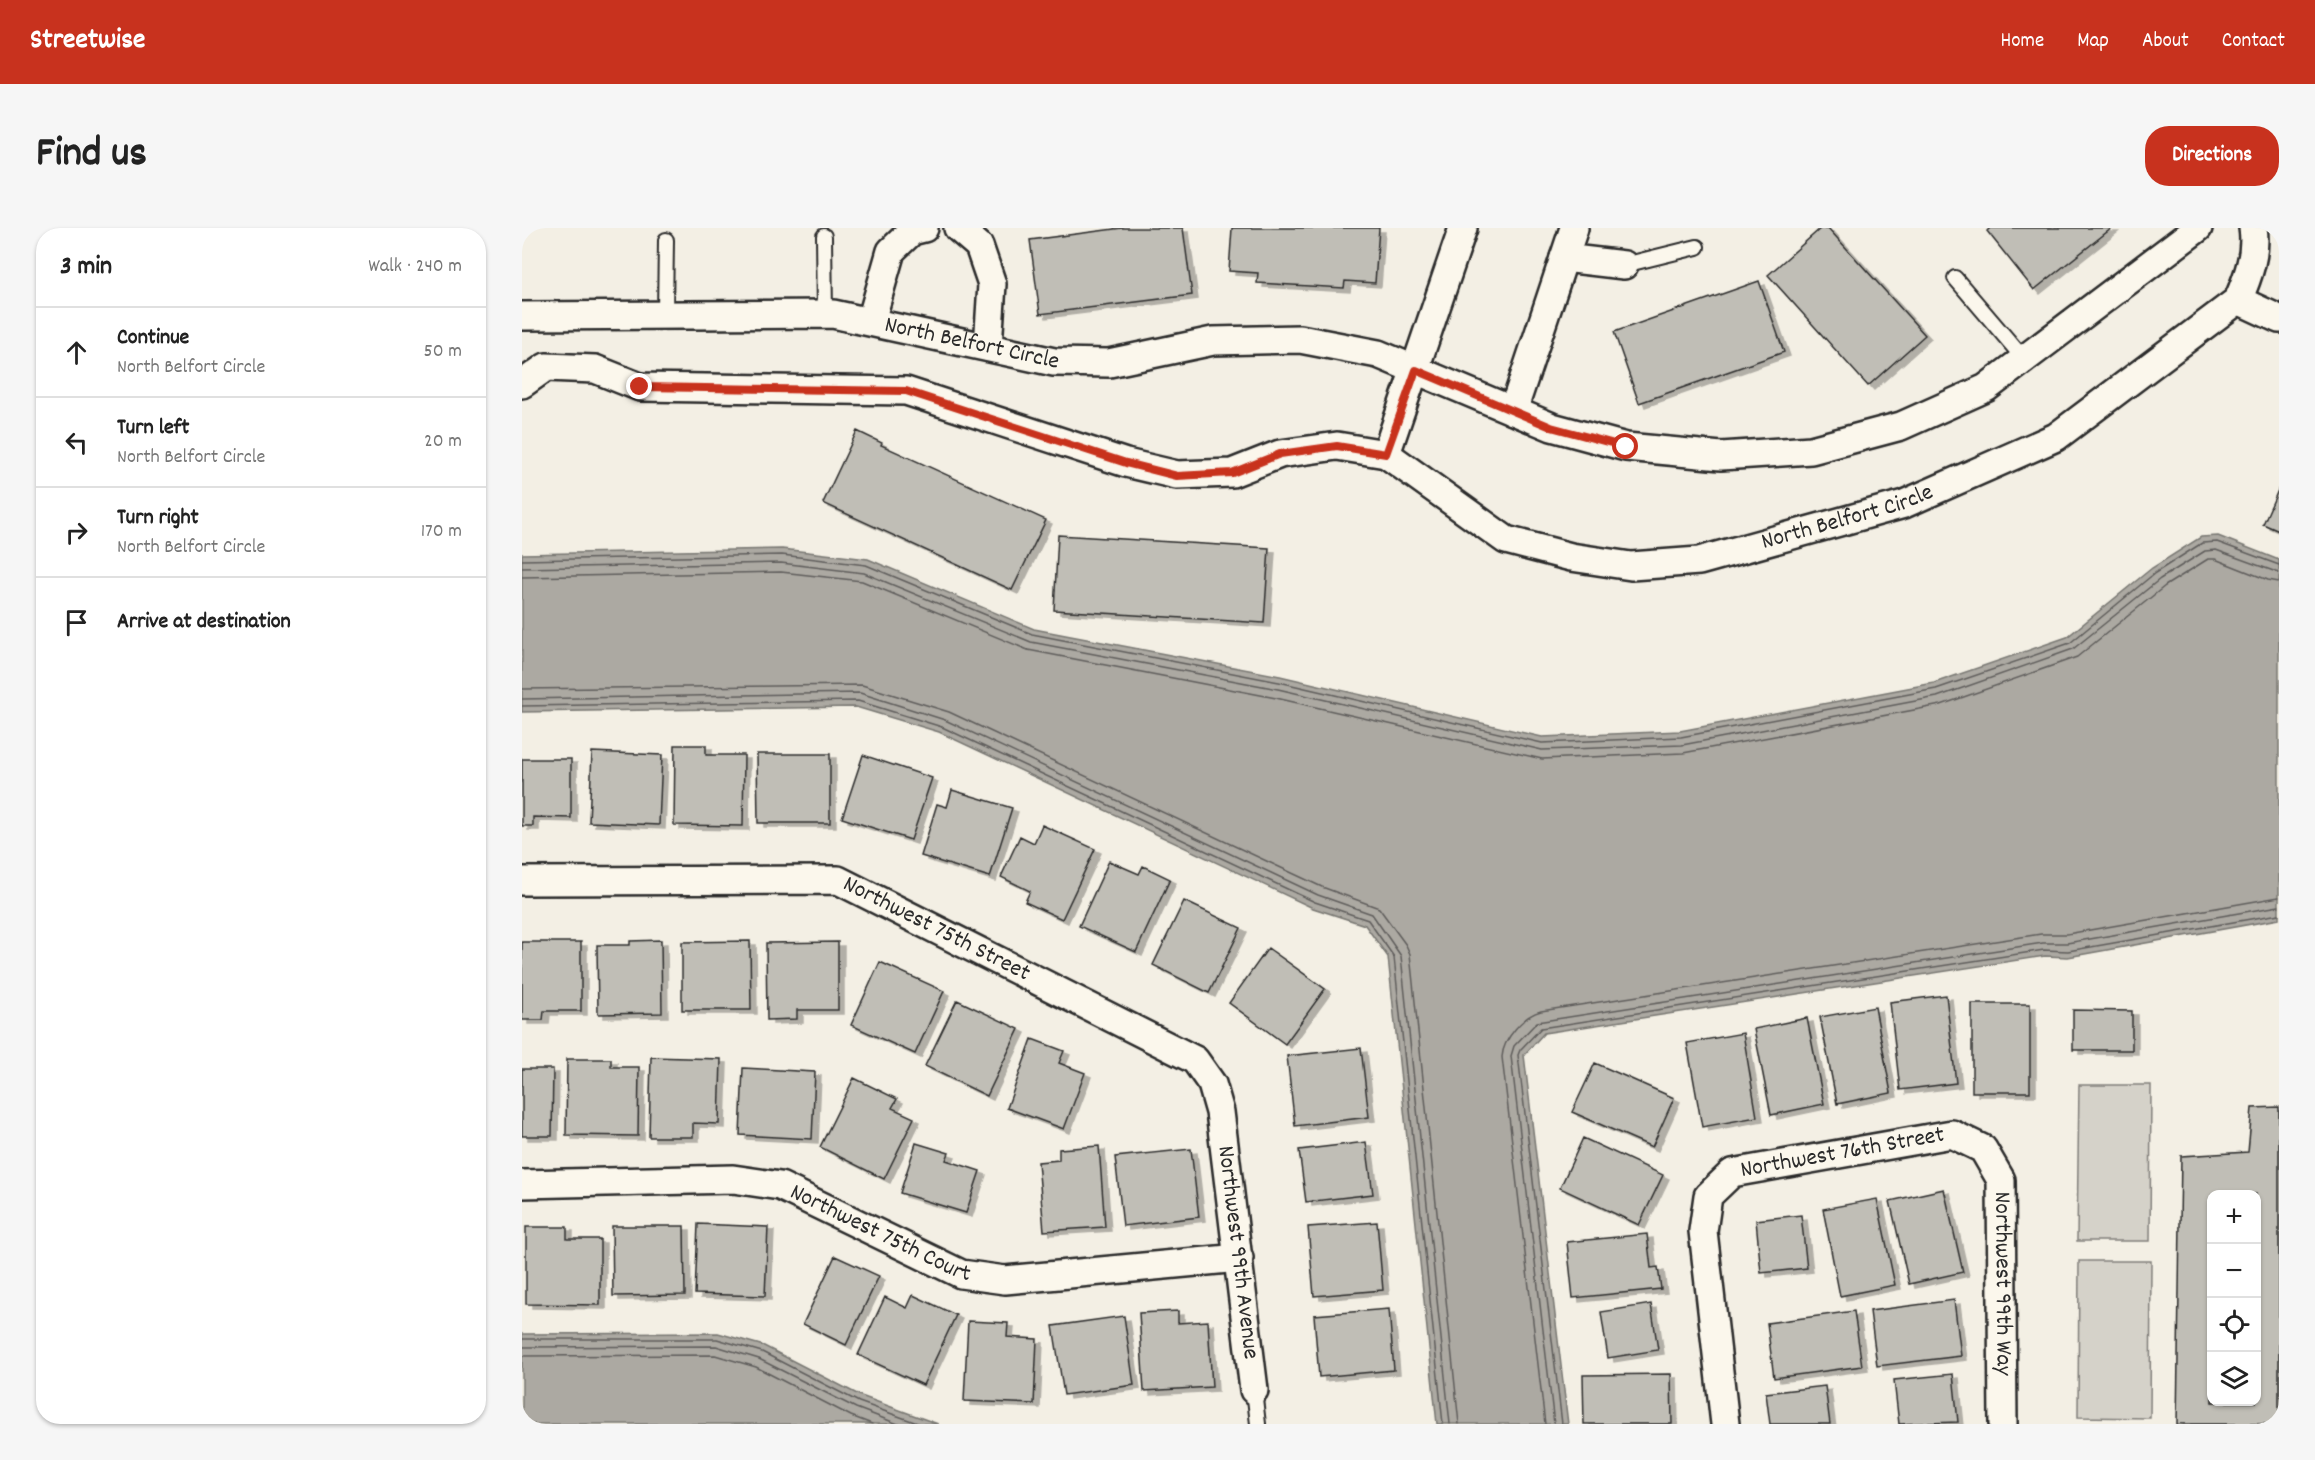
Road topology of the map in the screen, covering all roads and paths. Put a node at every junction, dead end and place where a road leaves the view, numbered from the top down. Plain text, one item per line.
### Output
1 (924, 228) edge
2 (958, 228) edge
3 (1463, 228) edge
4 (1574, 228) edge
5 (2198, 228) edge
6 (2253, 228) edge
7 (824, 236) dead end
8 (666, 240) dead end
9 (1697, 247) dead end
10 (1564, 258) junction
11 (1624, 265) joint
12 (1955, 278) dead end
13 (2238, 300) junction
14 (825, 314) junction
15 (665, 315) junction
16 (522, 316) edge
17 (2279, 319) edge
18 (871, 321) junction
19 (988, 347) junction
20 (2024, 359) junction
21 (1416, 370) junction
22 (522, 384) edge
23 (1513, 411) junction
24 (1386, 454) junction
25 (522, 881) edge
26 (1212, 1084) joint
27 (1983, 1149) joint
28 (522, 1184) edge
29 (1239, 1258) junction
30 (1254, 1390) joint
31 (1258, 1424) edge
32 (1725, 1424) edge
33 (2003, 1424) edge

1 - 18 street
2 - 19 street
3 - 21 street
4 - 10 street
5 - 20 street, North Belfort Circle
6 - 13 street
7 - 14 lane
8 - 15 lane
9 - 11 lane
10 - 11 street
10 - 23 street
12 - 20 lane
13 - 17 street
13 - 24 street, North Belfort Circle
14 - 15 street, North Belfort Circle
14 - 18 street, North Belfort Circle
15 - 16 street, North Belfort Circle
18 - 19 street, North Belfort Circle
19 - 21 street, North Belfort Circle
20 - 23 street, North Belfort Circle
21 - 23 street, North Belfort Circle
21 - 24 street
22 - 24 street, North Belfort Circle
25 - 26 street, Northwest 75th Street
26 - 29 street, Northwest 99th Avenue
27 - 32 street, Northwest 76th Street
27 - 33 street, Northwest 99th Way
28 - 29 street, Northwest 75th Court
29 - 30 street, Northwest 99th Avenue
30 - 31 lane, Northwest 99th Avenue

